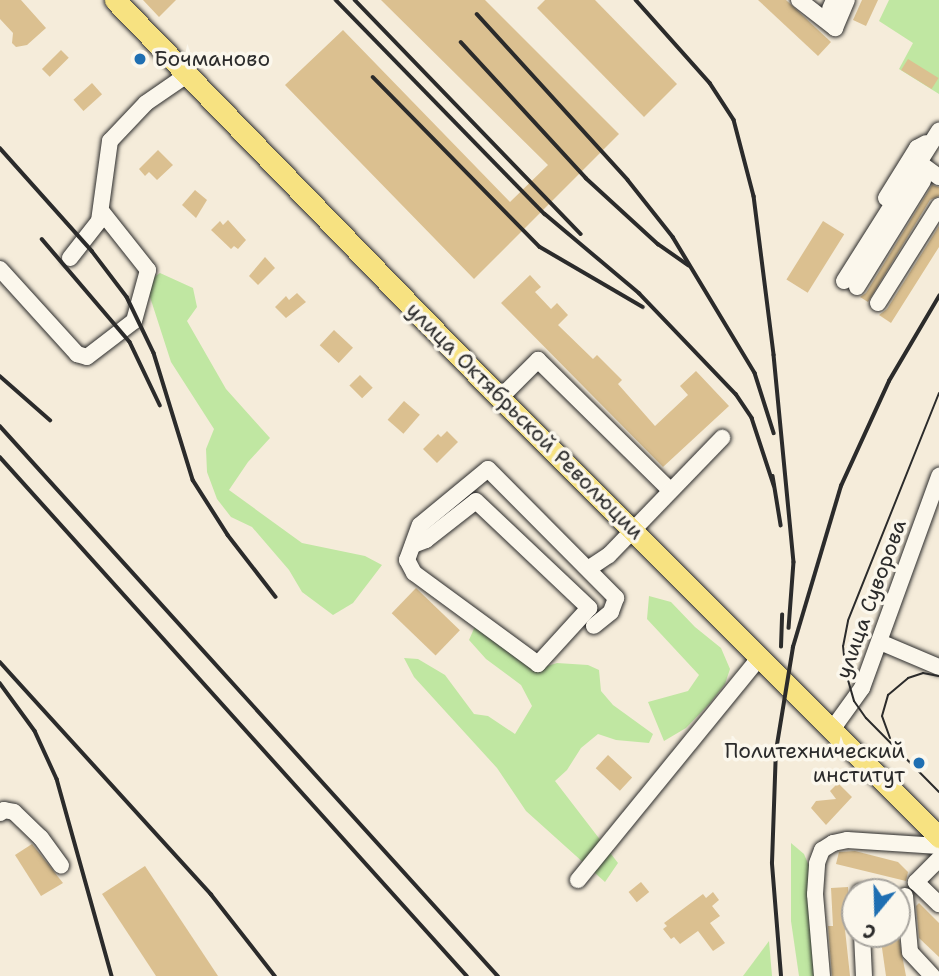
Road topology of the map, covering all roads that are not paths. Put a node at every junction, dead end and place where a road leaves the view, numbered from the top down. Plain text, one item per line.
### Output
1 (847, 0) edge
2 (119, 1) edge
3 (803, 1) edge
4 (188, 74) junction
5 (935, 136) edge
6 (920, 164) junction
7 (931, 179) edge
8 (939, 206) edge
9 (102, 212) junction
10 (894, 227) junction
11 (70, 258) dead end
12 (0, 269) edge
13 (878, 303) dead end
14 (500, 398) junction
15 (722, 438) dead end
16 (939, 476) edge
17 (670, 490) junction
18 (631, 529) junction
19 (413, 545) junction
20 (588, 569) junction
21 (594, 626) dead end
22 (880, 642) junction
23 (758, 659) junction
24 (939, 667) edge
25 (831, 731) junction
26 (0, 813) edge
27 (939, 837) edge
28 (939, 846) edge
29 (939, 859) edge
30 (61, 866) dead end
31 (578, 880) dead end
32 (916, 882) junction
33 (911, 886) edge
34 (939, 904) edge
35 (863, 948) edge
36 (909, 948) edge
37 (822, 976) edge
38 (864, 976) edge
39 (932, 976) edge

1 - 3 street
2 - 4 main road, улица Октябрьской Революции
4 - 9 street
4 - 14 main road, улица Октябрьской Революции
5 - 6 street
5 - 10 street
6 - 7 street
6 - 10 street
7 - 10 street
8 - 13 street
9 - 11 street
9 - 12 street
14 - 17 street
14 - 18 main road, улица Октябрьской Революции
15 - 17 street
16 - 22 street, улица Суворова
17 - 18 street
18 - 20 street
18 - 23 main road, улица Октябрьской Революции
19 - 19 street
19 - 20 street
20 - 21 street
22 - 24 street
22 - 25 street, улица Суворова
23 - 25 main road, улица Октябрьской Революции
23 - 31 street
25 - 27 main road, улица Октябрьской Революции
26 - 30 street
28 - 37 street
29 - 32 street
32 - 33 street
32 - 34 street
35 - 38 street
36 - 39 street

